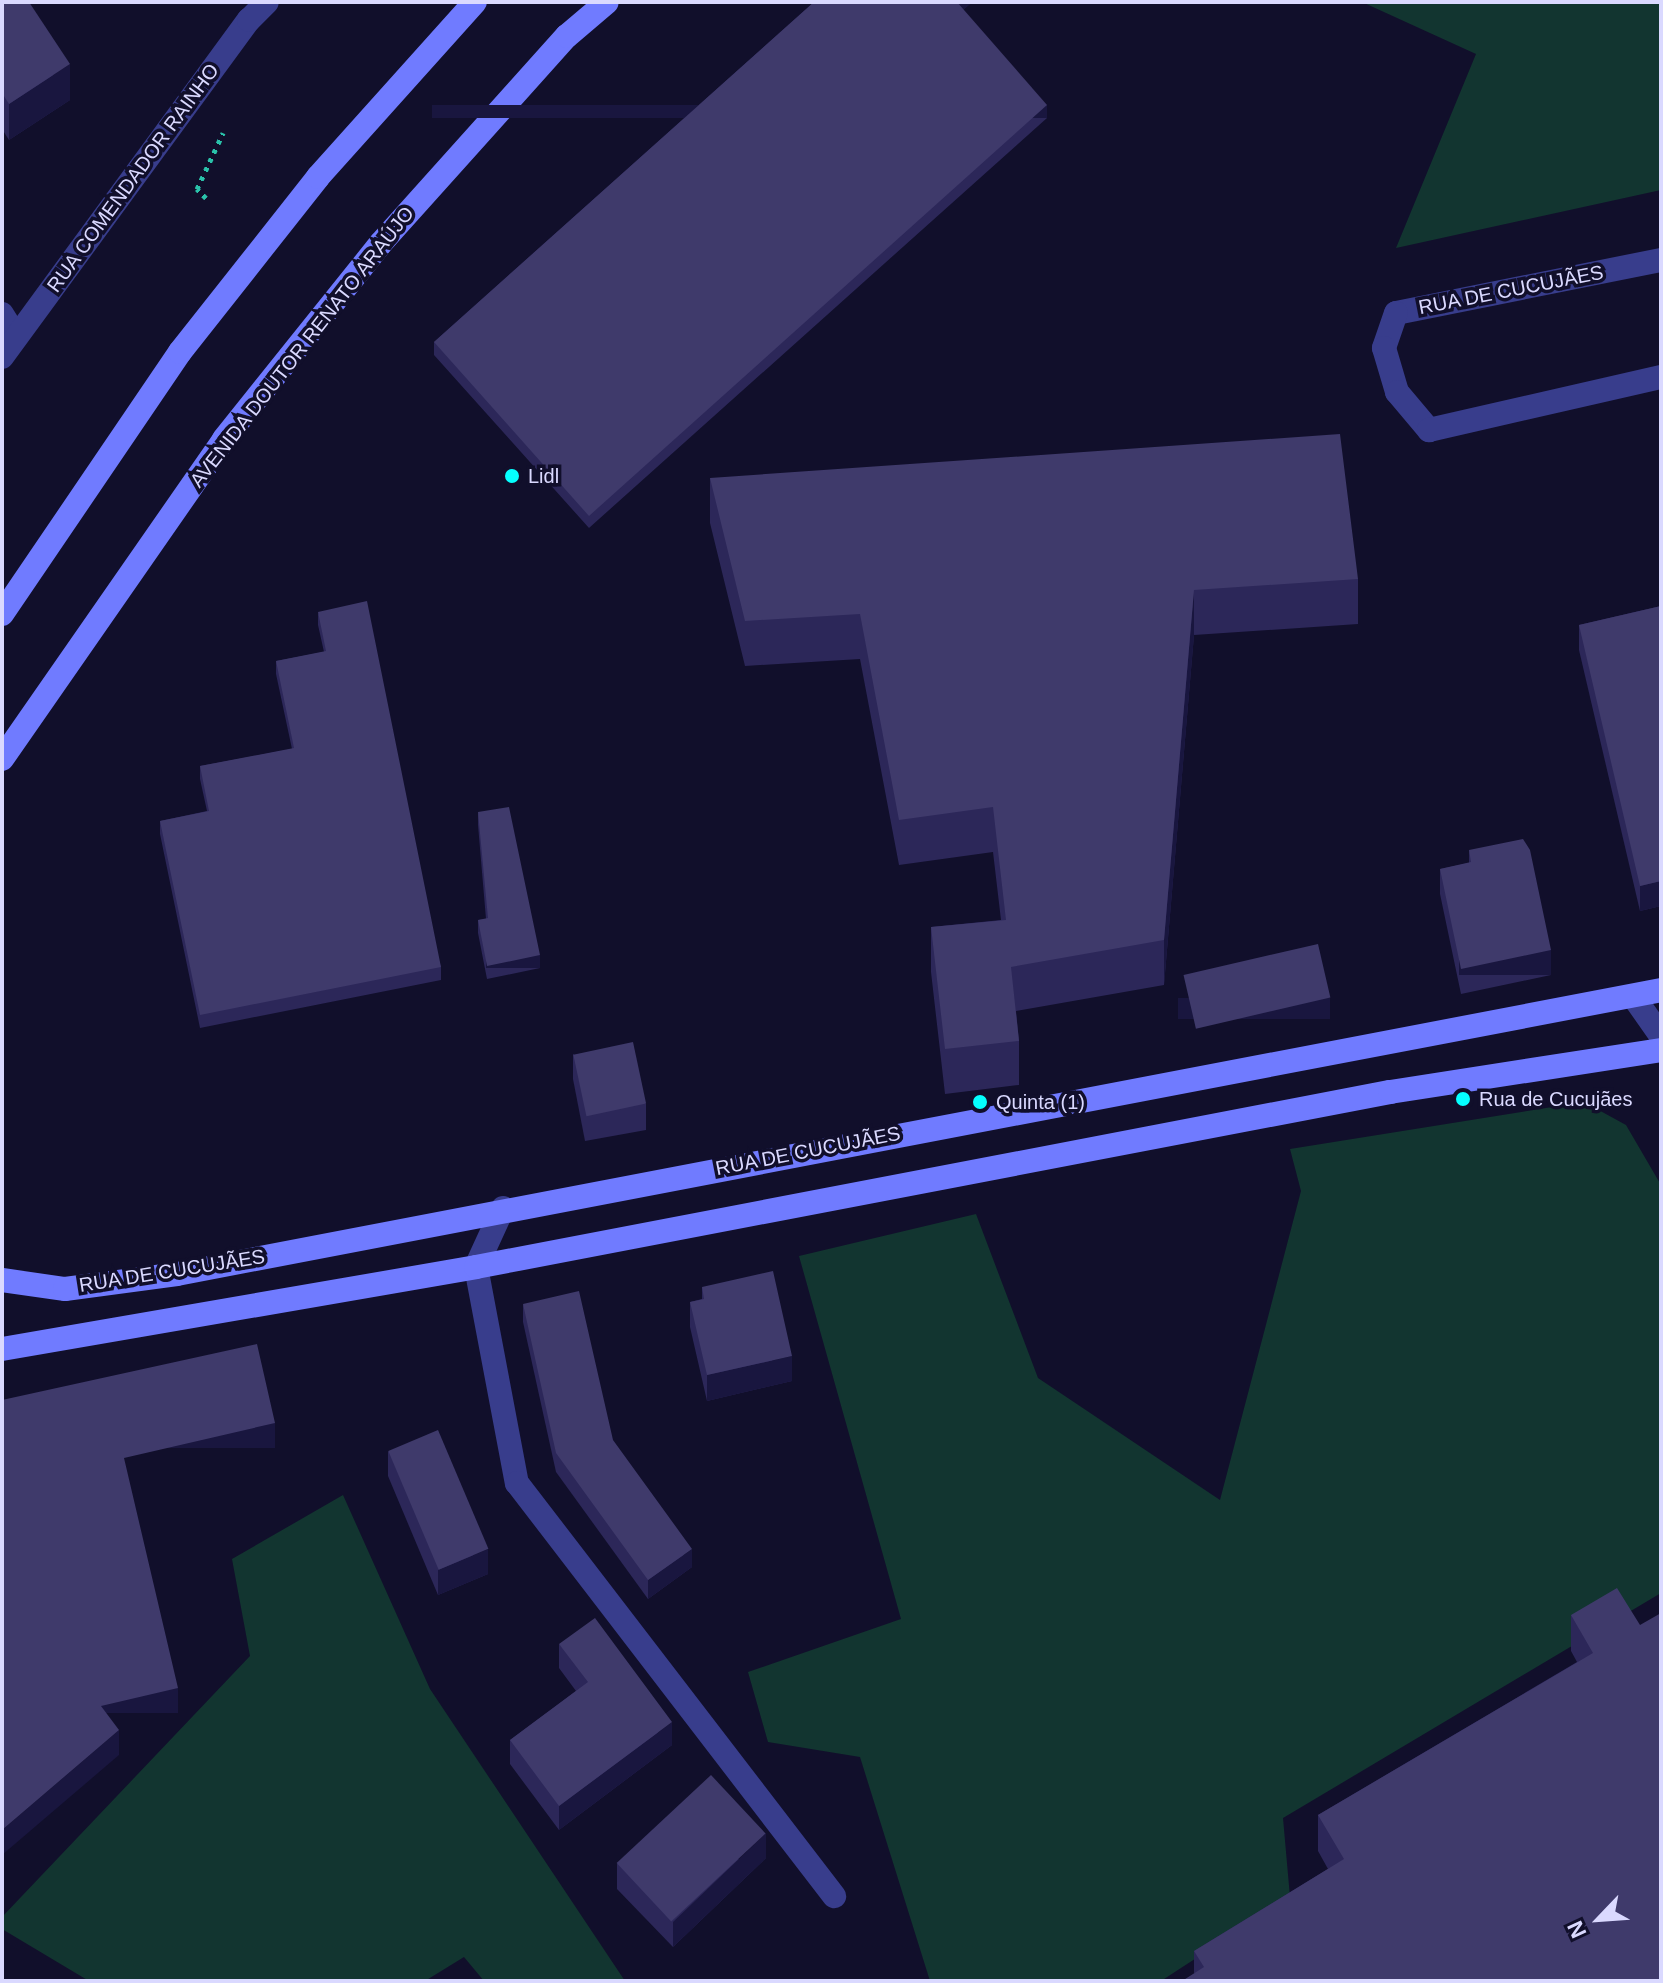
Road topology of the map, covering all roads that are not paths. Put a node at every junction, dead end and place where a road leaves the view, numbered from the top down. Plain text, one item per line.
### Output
1 (267, 2) edge
2 (475, 2) edge
3 (607, 2) edge
4 (1661, 260) edge
5 (2, 314) edge
6 (16, 336) junction
7 (2, 357) edge
8 (1661, 377) edge
9 (2, 614) edge
10 (2, 759) edge
11 (1661, 990) edge
12 (1633, 996) junction
13 (1661, 1036) edge
14 (1661, 1050) edge
15 (503, 1208) junction
16 (476, 1267) junction
17 (2, 1280) edge
18 (2, 1349) edge
19 (834, 1896) dead end

1 - 6 street, RUA COMENDADOR RAINHO
2 - 9 street
3 - 10 street, AVENIDA DOUTOR RENATO ARAÚJO
4 - 8 street, RUA DE CUCUJÃES
5 - 6 street
6 - 7 street, RUA COMENDADOR RAINHO
11 - 12 street, RUA DE CUCUJÃES
12 - 13 street
12 - 15 street, RUA DE CUCUJÃES
14 - 16 street
15 - 16 street
15 - 17 street, RUA DE CUCUJÃES
16 - 18 street
16 - 19 street

